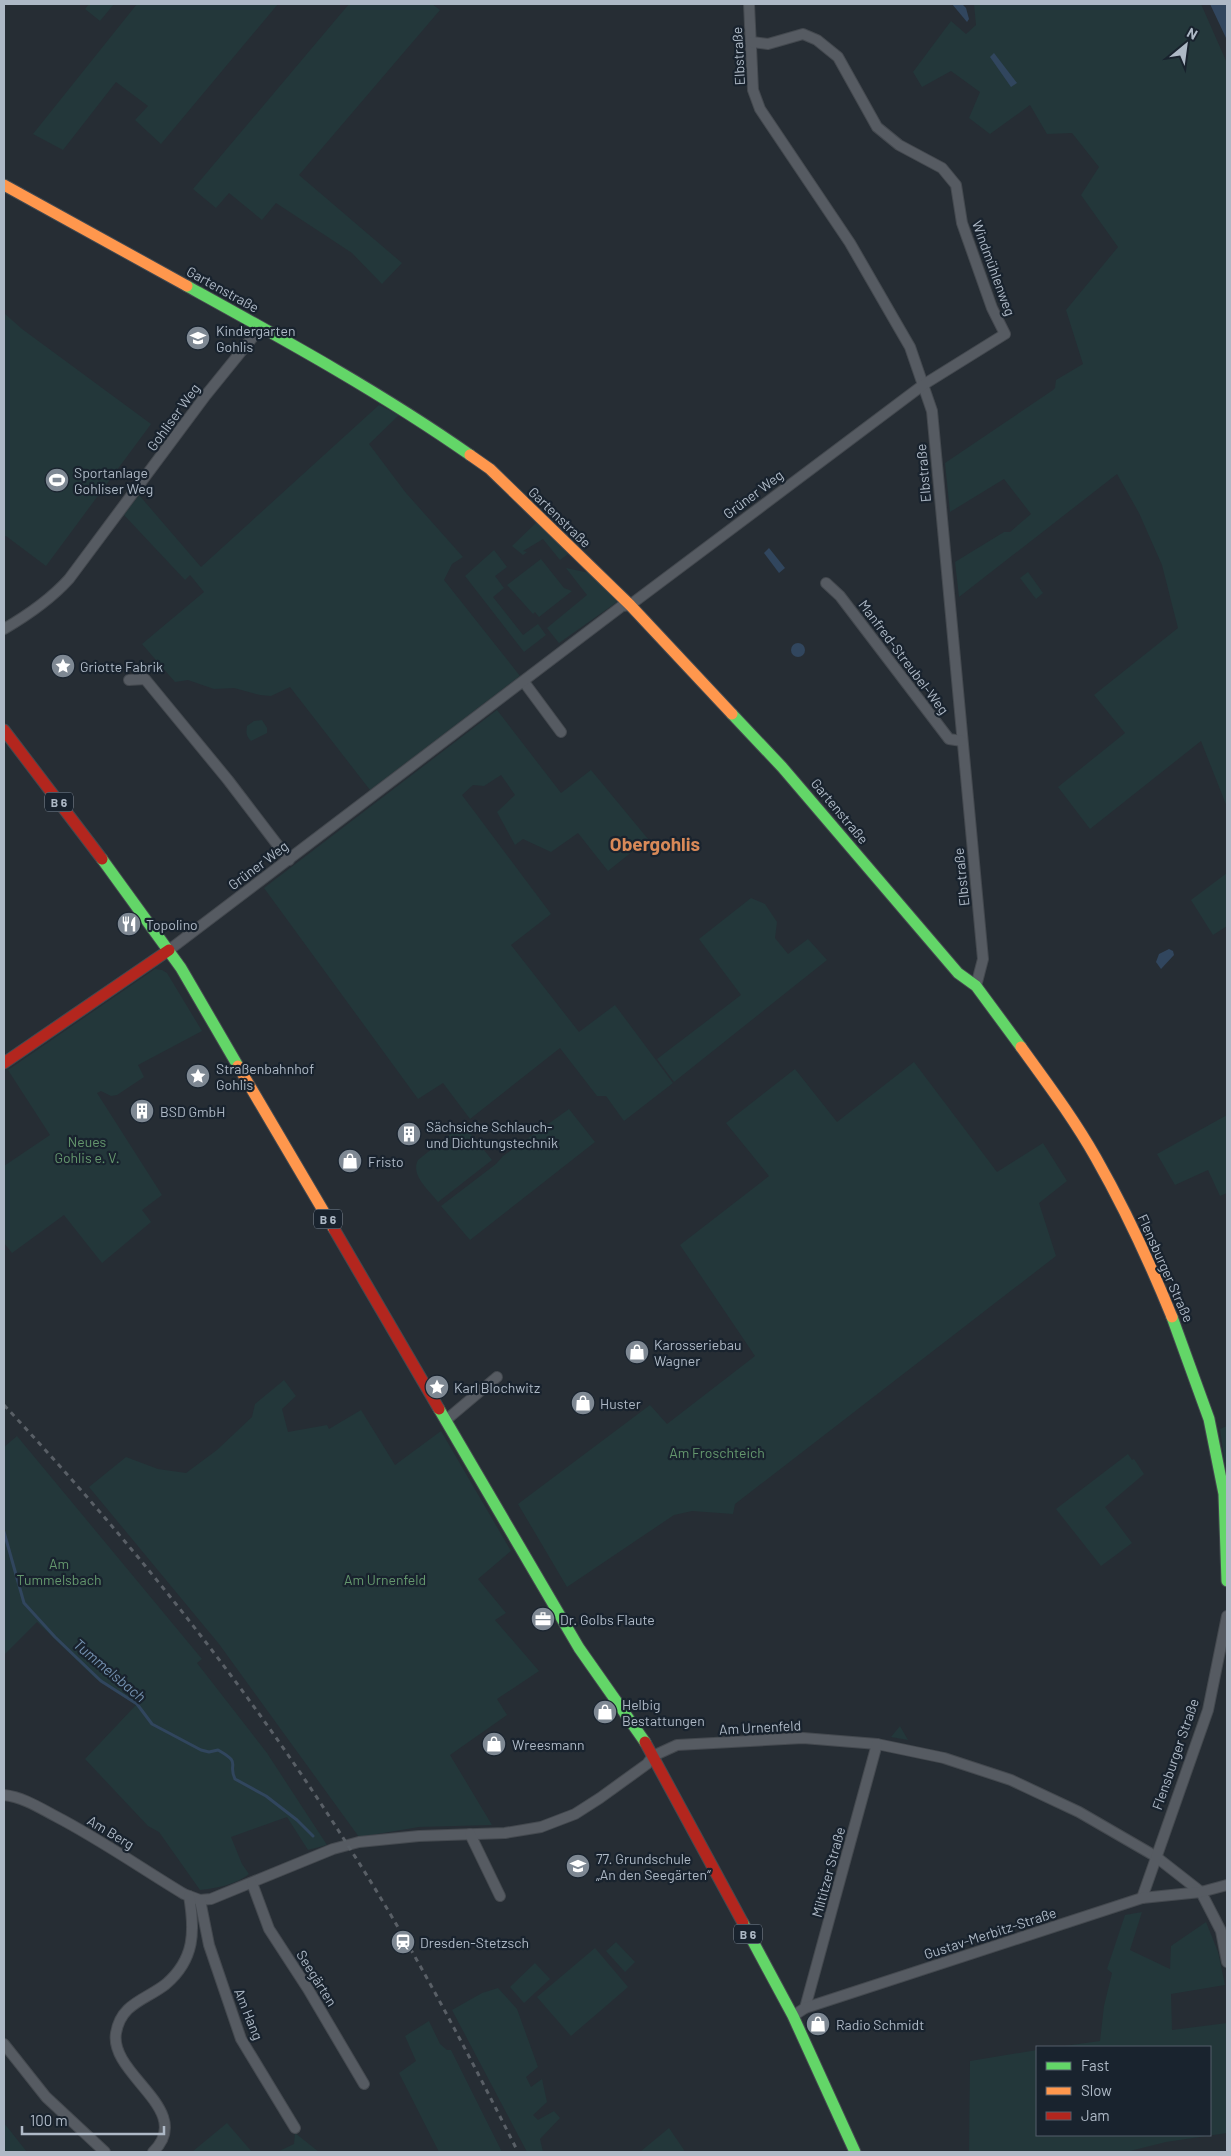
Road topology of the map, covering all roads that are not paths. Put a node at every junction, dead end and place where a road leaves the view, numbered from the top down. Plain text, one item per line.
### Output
1 (749, 4) edge
2 (752, 42) junction
3 (4, 185) edge
4 (261, 327) junction
5 (1005, 334) joint
6 (923, 385) junction
7 (826, 583) dead end
8 (630, 605) junction
9 (4, 629) edge
10 (129, 680) dead end
11 (524, 682) junction
12 (4, 730) edge
13 (561, 732) dead end
14 (962, 741) junction
15 (289, 860) junction
16 (169, 950) junction
17 (976, 986) junction
18 (988, 1002) joint
19 (4, 1063) edge
20 (498, 1377) dead end
21 (446, 1420) junction
22 (1227, 1581) edge
23 (1227, 1616) edge
24 (877, 1744) junction
25 (653, 1756) junction
26 (4, 1795) edge
27 (470, 1834) junction
28 (1156, 1856) junction
29 (252, 1883) junction
30 (1227, 1884) edge
31 (1201, 1892) junction
32 (189, 1896) junction
33 (500, 1896) dead end
34 (1142, 1898) junction
35 (200, 1900) junction
36 (1227, 1962) edge
37 (805, 2008) junction
38 (792, 2016) junction
39 (4, 2044) edge
40 (364, 2084) dead end
41 (295, 2128) dead end
42 (105, 2152) edge
43 (153, 2152) edge
44 (855, 2152) edge

1 - 2 street, Elbstraße
2 - 5 street, Windmühlenweg
2 - 6 street, Elbstraße
3 - 4 street, Gartenstraße
4 - 8 street, Gartenstraße
4 - 9 street, Gohliser Weg
5 - 6 street, Grüner Weg
6 - 8 street, Grüner Weg
6 - 14 street, Elbstraße
7 - 14 street, Manfred-Streubel-Weg
8 - 11 street, Grüner Weg
8 - 17 street, Gartenstraße
10 - 15 street
11 - 13 street
11 - 15 street, Grüner Weg
12 - 16 street, B 6
14 - 17 street, Elbstraße
15 - 16 street, Grüner Weg
16 - 19 street, Grüner Weg
16 - 21 street, B 6
17 - 18 street, Gartenstraße
18 - 22 street, Flensburger Straße
20 - 21 street
21 - 25 street, B 6
23 - 28 street, Flensburger Straße
24 - 25 street, Am Urnenfeld
24 - 28 street, Am Urnenfeld
24 - 37 street, Miltitzer Straße
25 - 27 street, Am Urnenfeld
25 - 38 street, B 6
26 - 32 street, Am Berg
27 - 29 street, Am Urnenfeld
27 - 33 street
28 - 31 street, Am Urnenfeld
28 - 34 street, Flensburger Straße
29 - 35 street, Am Urnenfeld
29 - 40 street, Seegärten
30 - 31 street, Gustav-Merbitz-Straße
31 - 34 street, Gustav-Merbitz-Straße
31 - 36 street
32 - 35 street, Am Berg
32 - 43 street
34 - 37 street, Gustav-Merbitz-Straße
35 - 41 street, Am Hang
37 - 38 street, Gustav-Merbitz-Straße
38 - 44 street, B 6
39 - 42 street

